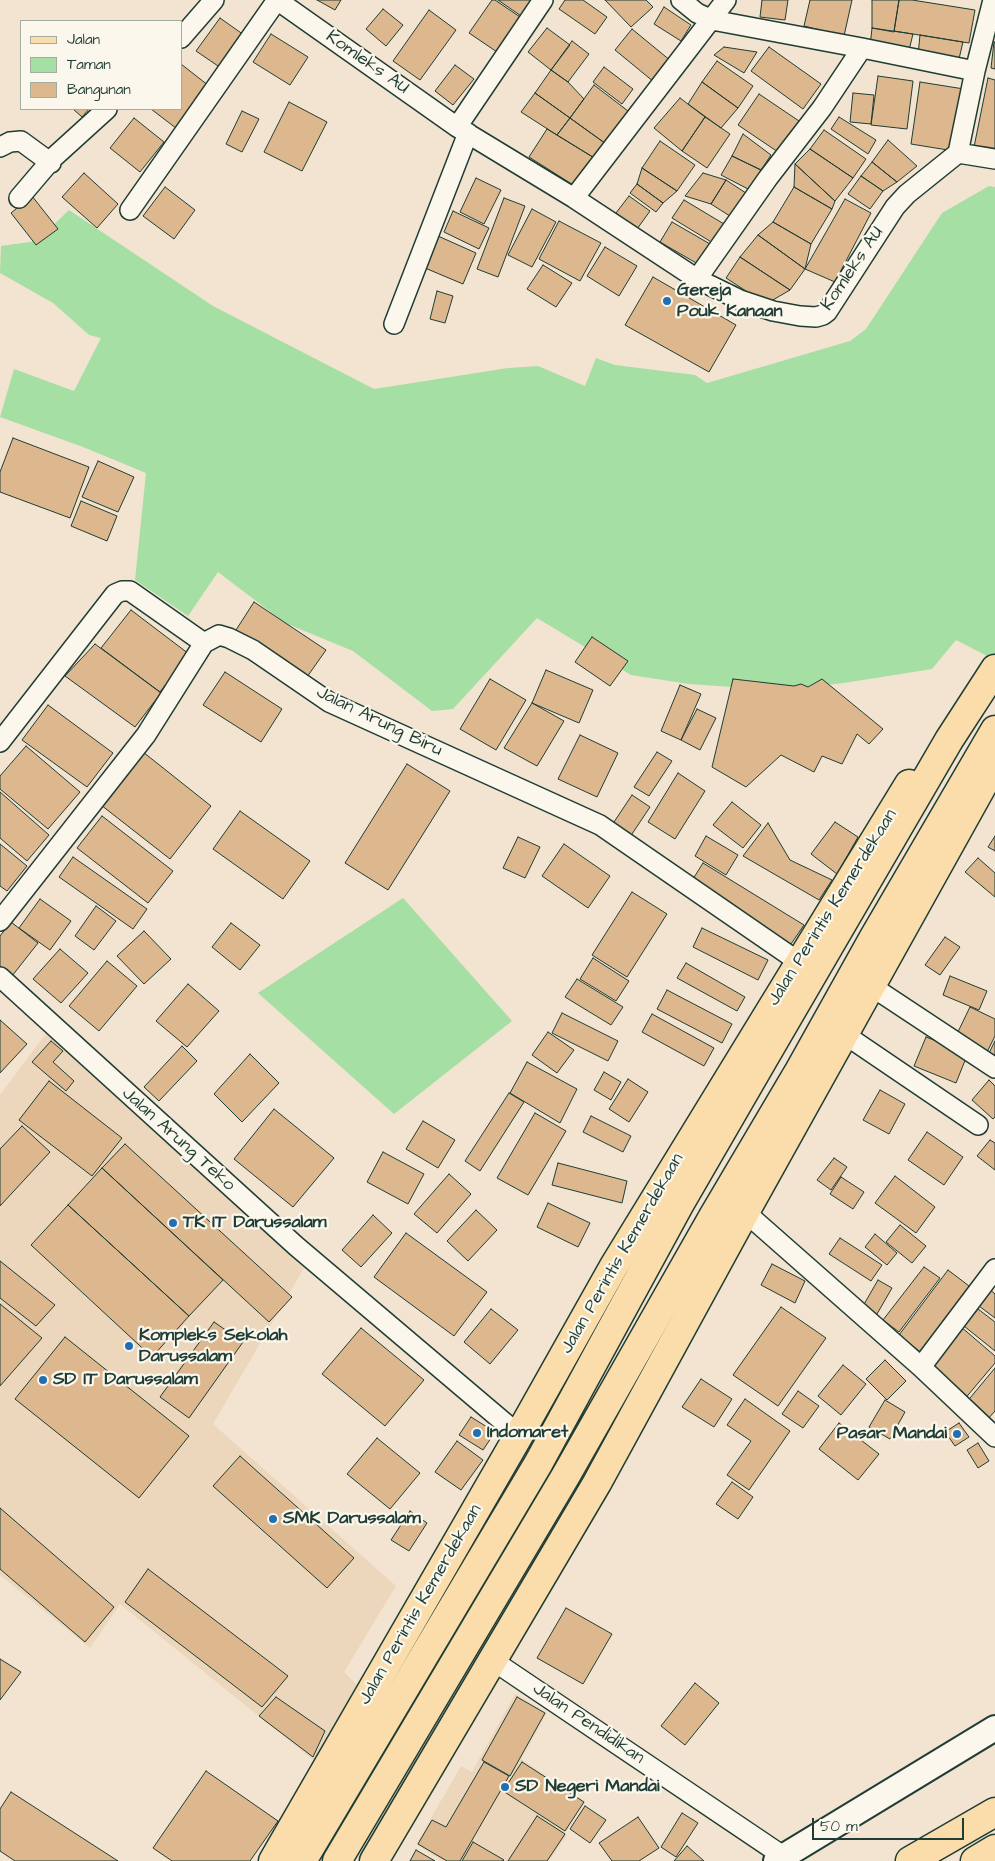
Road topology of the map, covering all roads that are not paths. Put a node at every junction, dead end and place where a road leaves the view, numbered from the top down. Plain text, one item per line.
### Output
1 (214, 0) edge
2 (277, 0) edge
3 (543, 0) edge
4 (681, 0) edge
5 (726, 0) edge
6 (993, 0) edge
7 (712, 20) junction
8 (182, 37) edge
9 (862, 48) junction
10 (975, 71) junction
11 (106, 110) edge
12 (463, 130) junction
13 (0, 147) edge
14 (958, 153) junction
15 (995, 160) edge
16 (51, 163) junction
17 (19, 198) dead end
18 (574, 198) junction
19 (130, 210) dead end
20 (697, 279) junction
21 (394, 324) dead end
22 (204, 643) junction
23 (995, 663) edge
24 (995, 669) edge
25 (995, 730) edge
26 (0, 742) edge
27 (995, 763) edge
28 (0, 921) edge
29 (799, 962) junction
30 (0, 978) edge
31 (871, 986) junction
32 (844, 1034) junction
33 (995, 1068) edge
34 (978, 1125) dead end
35 (745, 1212) junction
36 (995, 1269) edge
37 (921, 1367) junction
38 (520, 1435) junction
39 (995, 1437) edge
40 (492, 1660) junction
41 (995, 1728) edge
42 (995, 1812) edge
43 (995, 1849) edge
44 (779, 1859) edge
45 (273, 1861) edge
46 (302, 1861) edge
47 (337, 1861) edge
48 (374, 1861) edge
49 (910, 1861) edge
50 (975, 1861) edge

1 - 8 street
2 - 12 street, Komleks AU
2 - 19 street
3 - 12 street
4 - 7 street
5 - 7 street
6 - 10 street
7 - 9 street
7 - 18 street
9 - 10 street
9 - 20 street
10 - 14 street
11 - 16 street
12 - 18 street, Komleks AU
12 - 21 street
13 - 16 street
14 - 15 street
14 - 20 street, Komleks AU
16 - 17 street
18 - 20 street, Komleks AU
22 - 26 street
22 - 28 street
22 - 29 street, Jalan Arung Biru
23 - 29 main road, Jalan Perintis Kemerdekaan
24 - 46 main road, Jalan Perintis Kemerdekaan
25 - 47 main road
27 - 31 main road
29 - 38 main road, Jalan Perintis Kemerdekaan
30 - 38 street, Jalan Arung Teko
31 - 32 main road
31 - 33 street
32 - 34 street
32 - 35 main road
35 - 37 street
35 - 40 main road
36 - 37 street
37 - 39 street
38 - 45 main road, Jalan Perintis Kemerdekaan
40 - 44 street, Jalan Pendidikan
40 - 48 main road
41 - 44 street
42 - 49 main road
43 - 50 main road

